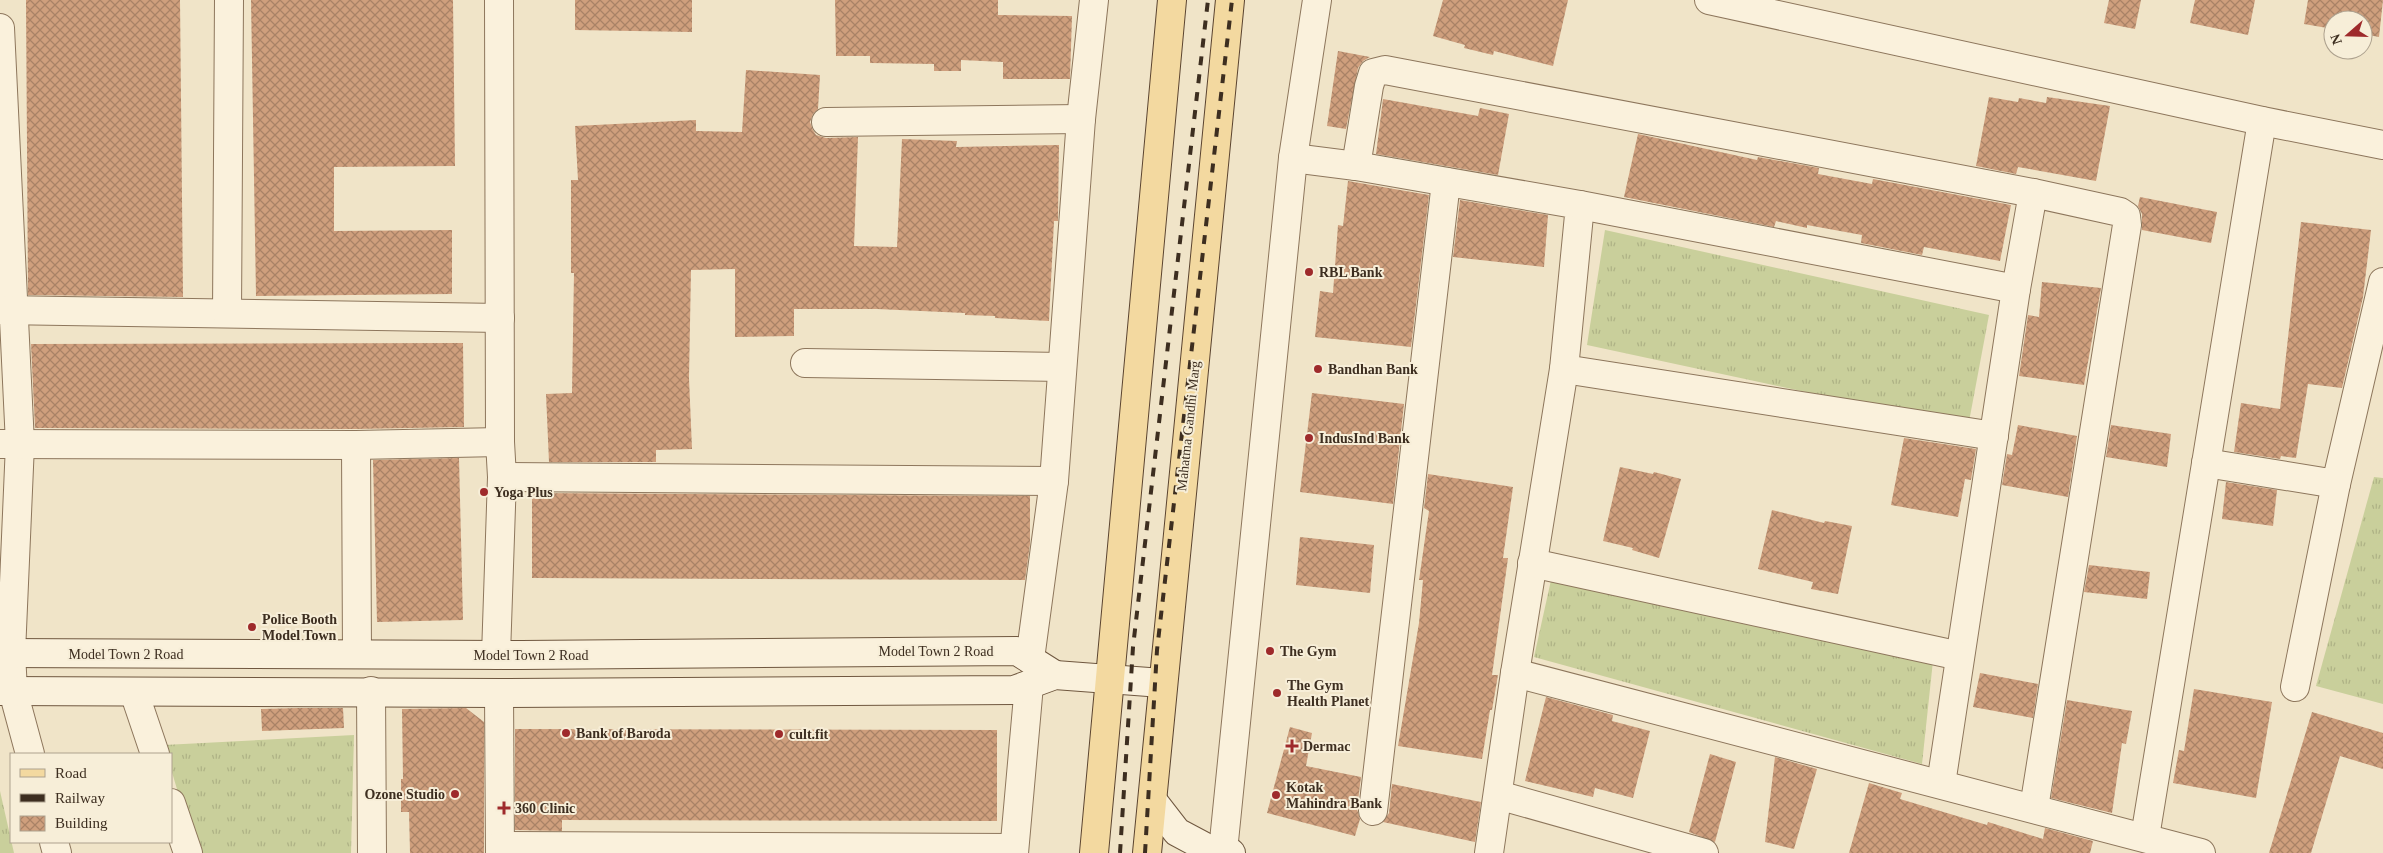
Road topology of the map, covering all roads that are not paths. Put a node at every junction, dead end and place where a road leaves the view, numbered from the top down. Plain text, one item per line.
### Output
1 (229, 0) edge
2 (499, 0) edge
3 (1094, 0) edge
4 (1172, 0) edge
5 (1230, 0) edge
6 (1317, 0) edge
7 (1709, 0) edge
8 (0, 28) edge
9 (1081, 119) junction
10 (2262, 121) junction
11 (826, 122) dead end
12 (2383, 145) edge
13 (1293, 158) junction
14 (1356, 166) junction
15 (1446, 182) junction
16 (4, 187) edge
17 (2033, 193) junction
18 (1580, 205) junction
19 (2383, 282) edge
20 (2016, 289) junction
21 (7, 310) edge
22 (227, 313) junction
23 (500, 318) junction
24 (805, 363) dead end
25 (1062, 367) junction
26 (1564, 369) junction
27 (1994, 436) junction
28 (500, 442) junction
29 (10, 444) edge
30 (356, 446) junction
31 (2206, 463) junction
32 (502, 477) junction
33 (1054, 481) junction
34 (2336, 484) junction
35 (1532, 563) junction
36 (5, 654) edge
37 (357, 654) junction
38 (496, 655) junction
39 (1960, 656) junction
40 (1030, 672) junction
41 (1515, 673) junction
42 (1110, 680) junction
43 (1162, 682) junction
44 (2295, 686) dead end
45 (6, 691) edge
46 (372, 691) junction
47 (134, 692) junction
48 (499, 692) junction
49 (30, 753) edge
50 (155, 753) edge
51 (1941, 784) junction
52 (1498, 795) junction
53 (1153, 801) junction
54 (172, 806) edge
55 (2034, 808) junction
56 (1373, 811) dead end
57 (2145, 837) junction
58 (500, 850) edge
59 (1014, 851) edge
60 (1227, 852) edge
61 (188, 853) edge
62 (372, 853) edge
63 (1094, 853) edge
64 (1147, 853) edge
65 (1490, 853) edge
66 (1704, 853) edge
67 (2201, 853) edge

1 - 22 street
2 - 23 street
3 - 9 street
4 - 42 main road
5 - 43 main road, Mahatma Gandhi Marg
6 - 13 street
7 - 10 street
8 - 16 street
9 - 11 street
9 - 25 street
10 - 12 street
10 - 31 street
13 - 14 street
13 - 60 street
14 - 15 street
14 - 17 street
15 - 18 street
15 - 56 street
16 - 21 street
17 - 20 street
17 - 55 street
18 - 20 street
18 - 26 street
19 - 34 street
20 - 27 street
21 - 22 street
21 - 29 street
22 - 23 street
23 - 28 street
24 - 25 street
25 - 33 street
26 - 27 street
26 - 35 street
27 - 39 street
28 - 30 street
28 - 32 street
29 - 30 street
29 - 36 street
30 - 37 street
31 - 34 street
31 - 57 street
32 - 33 street
32 - 38 street
33 - 40 street
34 - 44 street
35 - 39 street
35 - 41 street
36 - 37 street, Model Town 2 Road
36 - 45 street
37 - 38 street, Model Town 2 Road
38 - 40 street, Model Town 2 Road
39 - 51 street
40 - 42 street
40 - 48 street
40 - 59 street
41 - 51 street
41 - 52 street
42 - 43 street
42 - 63 main road
43 - 53 main road, Mahatma Gandhi Marg
45 - 47 street
45 - 49 street
46 - 47 street
46 - 48 street
46 - 62 street
47 - 50 street
48 - 58 street
51 - 55 street
52 - 65 street
52 - 66 street
53 - 60 street
53 - 64 main road, Mahatma Gandhi Marg
54 - 61 street
55 - 57 street
57 - 67 street
58 - 59 street

